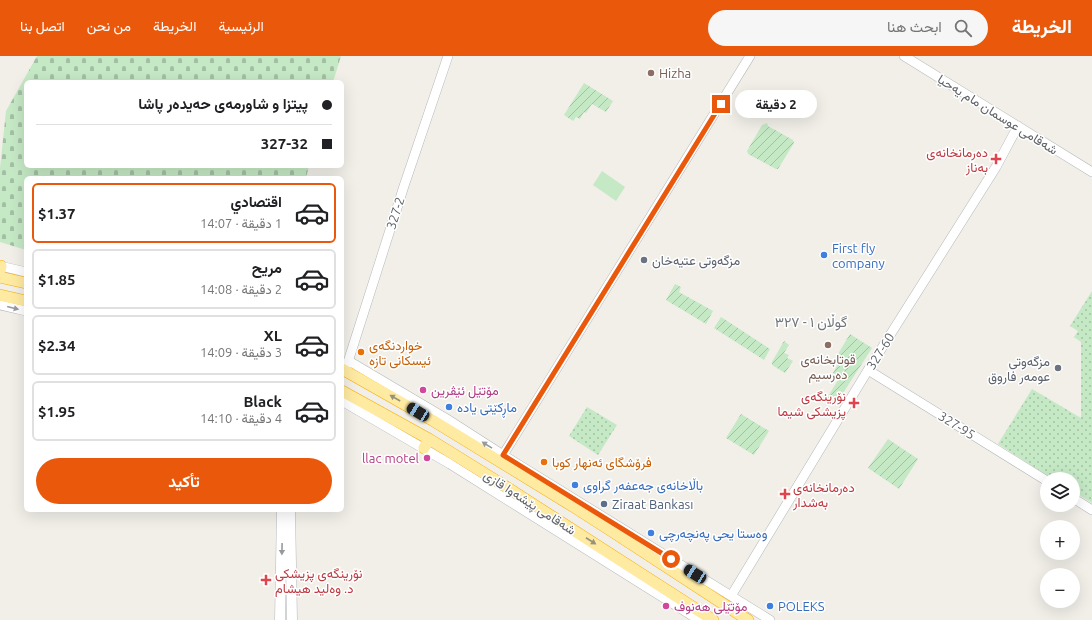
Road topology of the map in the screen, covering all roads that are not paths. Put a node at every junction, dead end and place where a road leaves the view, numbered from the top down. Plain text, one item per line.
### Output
1 (448, 56) edge
2 (750, 56) edge
3 (904, 56) edge
4 (1018, 126) junction
5 (1092, 172) edge
6 (0, 270) edge
7 (24, 272) edge
8 (24, 282) edge
9 (0, 295) edge
10 (24, 301) edge
11 (0, 305) edge
12 (24, 311) edge
13 (346, 367) edge
14 (868, 370) junction
15 (344, 392) edge
16 (344, 402) edge
17 (447, 419) junction
18 (432, 420) junction
19 (426, 443) junction
20 (503, 455) junction
21 (1040, 477) edge
22 (543, 480) junction
23 (547, 491) junction
24 (1080, 502) edge
25 (1092, 510) edge
26 (282, 512) edge
27 (290, 512) edge
28 (633, 540) junction
29 (622, 566) junction
30 (731, 596) junction
31 (724, 606) junction
32 (691, 607) junction
33 (280, 619) edge
34 (292, 619) edge
35 (699, 620) edge
36 (713, 620) edge
37 (748, 620) edge
38 (770, 620) edge

1 - 13 street, 327-2
2 - 20 street
3 - 4 street, شەقامی عوسمان مام یەحیا
4 - 5 street, شەقامی عوسمان مام یەحیا
4 - 14 street, 327-60
6 - 7 street
6 - 8 highway
9 - 10 highway
11 -> 12 street
13 - 17 street
18 -> 13 highway, شەقامی پێشەوا قازی
14 - 21 street, 327-95
14 - 30 street, 327-60
15 - 19 highway, شەقامی پێشەوا قازی
16 - 19 street
17 - 18 highway
20 -> 17 street
18 - 23 highway, شەقامی پێشەوا قازی
19 - 29 highway, شەقامی پێشەوا قازی
20 - 22 street
22 - 23 highway
22 - 28 street
23 - 28 highway, شەقامی پێشەوا قازی
24 - 25 street
26 -> 33 main road
27 - 34 main road
28 - 30 street
28 - 31 highway, شەقامی پێشەوا قازی
29 - 32 highway, شەقامی پێشەوا قازی
29 - 35 street
30 - 38 street
31 - 32 highway
31 - 37 highway, شەقامی پێشەوا قازی
32 - 36 highway, شەقامی پێشەوا قازی
33 - 34 main road

